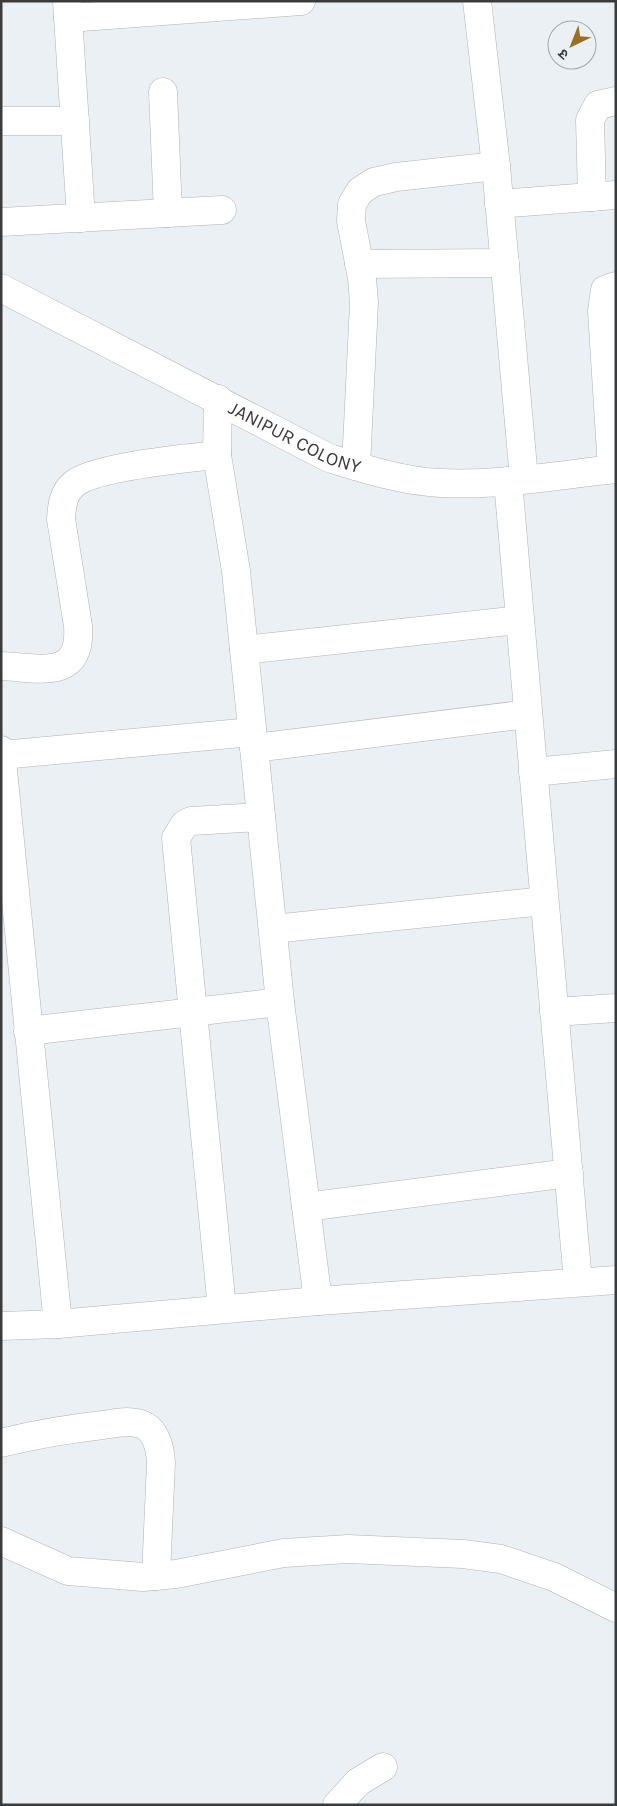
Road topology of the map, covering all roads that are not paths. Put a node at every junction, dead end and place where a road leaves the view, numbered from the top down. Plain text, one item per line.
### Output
1 (301, 1) edge
2 (477, 1) edge
3 (67, 10) edge
4 (163, 92) dead end
5 (616, 101) edge
6 (75, 120) junction
7 (1, 121) edge
8 (496, 166) junction
9 (604, 196) edge
10 (499, 204) junction
11 (222, 210) dead end
12 (168, 213) junction
13 (81, 218) junction
14 (1, 222) edge
15 (505, 263) junction
16 (359, 264) junction
17 (616, 286) edge
18 (1, 288) edge
19 (610, 360) edge
20 (218, 399) junction
21 (217, 455) junction
22 (356, 466) junction
23 (614, 469) edge
24 (516, 480) junction
25 (519, 620) junction
26 (244, 650) junction
27 (1, 666) edge
28 (528, 714) junction
29 (253, 740) junction
30 (1, 750) edge
31 (2, 755) edge
32 (616, 764) edge
33 (533, 772) junction
34 (261, 817) junction
35 (544, 902) junction
36 (272, 929) junction
37 (10, 942) edge
38 (280, 1002) junction
39 (616, 1008) edge
40 (193, 1012) junction
41 (554, 1012) junction
42 (28, 1032) junction
43 (569, 1173) junction
44 (306, 1207) junction
45 (616, 1280) edge
46 (578, 1282) junction
47 (318, 1301) junction
48 (222, 1309) junction
49 (58, 1324) junction
50 (3, 1330) edge
51 (1, 1443) edge
52 (1, 1541) edge
53 (156, 1576) junction
54 (616, 1608) edge
55 (383, 1767) dead end
56 (337, 1805) edge

1 - 3 street
2 - 8 street
3 - 6 street
4 - 12 street
5 - 9 street
6 - 7 street
6 - 13 street
8 - 10 street
8 - 16 street
9 - 10 street
10 - 15 street
11 - 12 street
12 - 13 street
13 - 14 street
15 - 16 street
15 - 24 street
16 - 22 street
17 - 19 street
18 - 20 street, JANIPUR COLONY
19 - 23 street
20 - 21 street
20 - 22 street, JANIPUR COLONY
21 - 26 street
21 - 27 street
22 - 24 street, JANIPUR COLONY
23 - 24 street, JANIPUR COLONY
24 - 25 street
25 - 26 street
25 - 28 street
26 - 29 street
28 - 29 street
28 - 33 street
29 - 31 street
29 - 34 street
30 - 31 street
31 - 37 street
32 - 33 street
33 - 35 street
34 - 36 street
34 - 40 street
35 - 36 street
35 - 41 street
36 - 38 street
37 - 42 street
38 - 40 street
38 - 44 street
39 - 41 street
40 - 42 street
40 - 48 street
41 - 43 street
42 - 49 street
43 - 44 street
43 - 46 street
44 - 47 street
45 - 46 street
46 - 47 street
47 - 48 street
48 - 49 street
49 - 50 street
51 - 53 street
52 - 53 street
53 - 54 street
55 - 56 street

